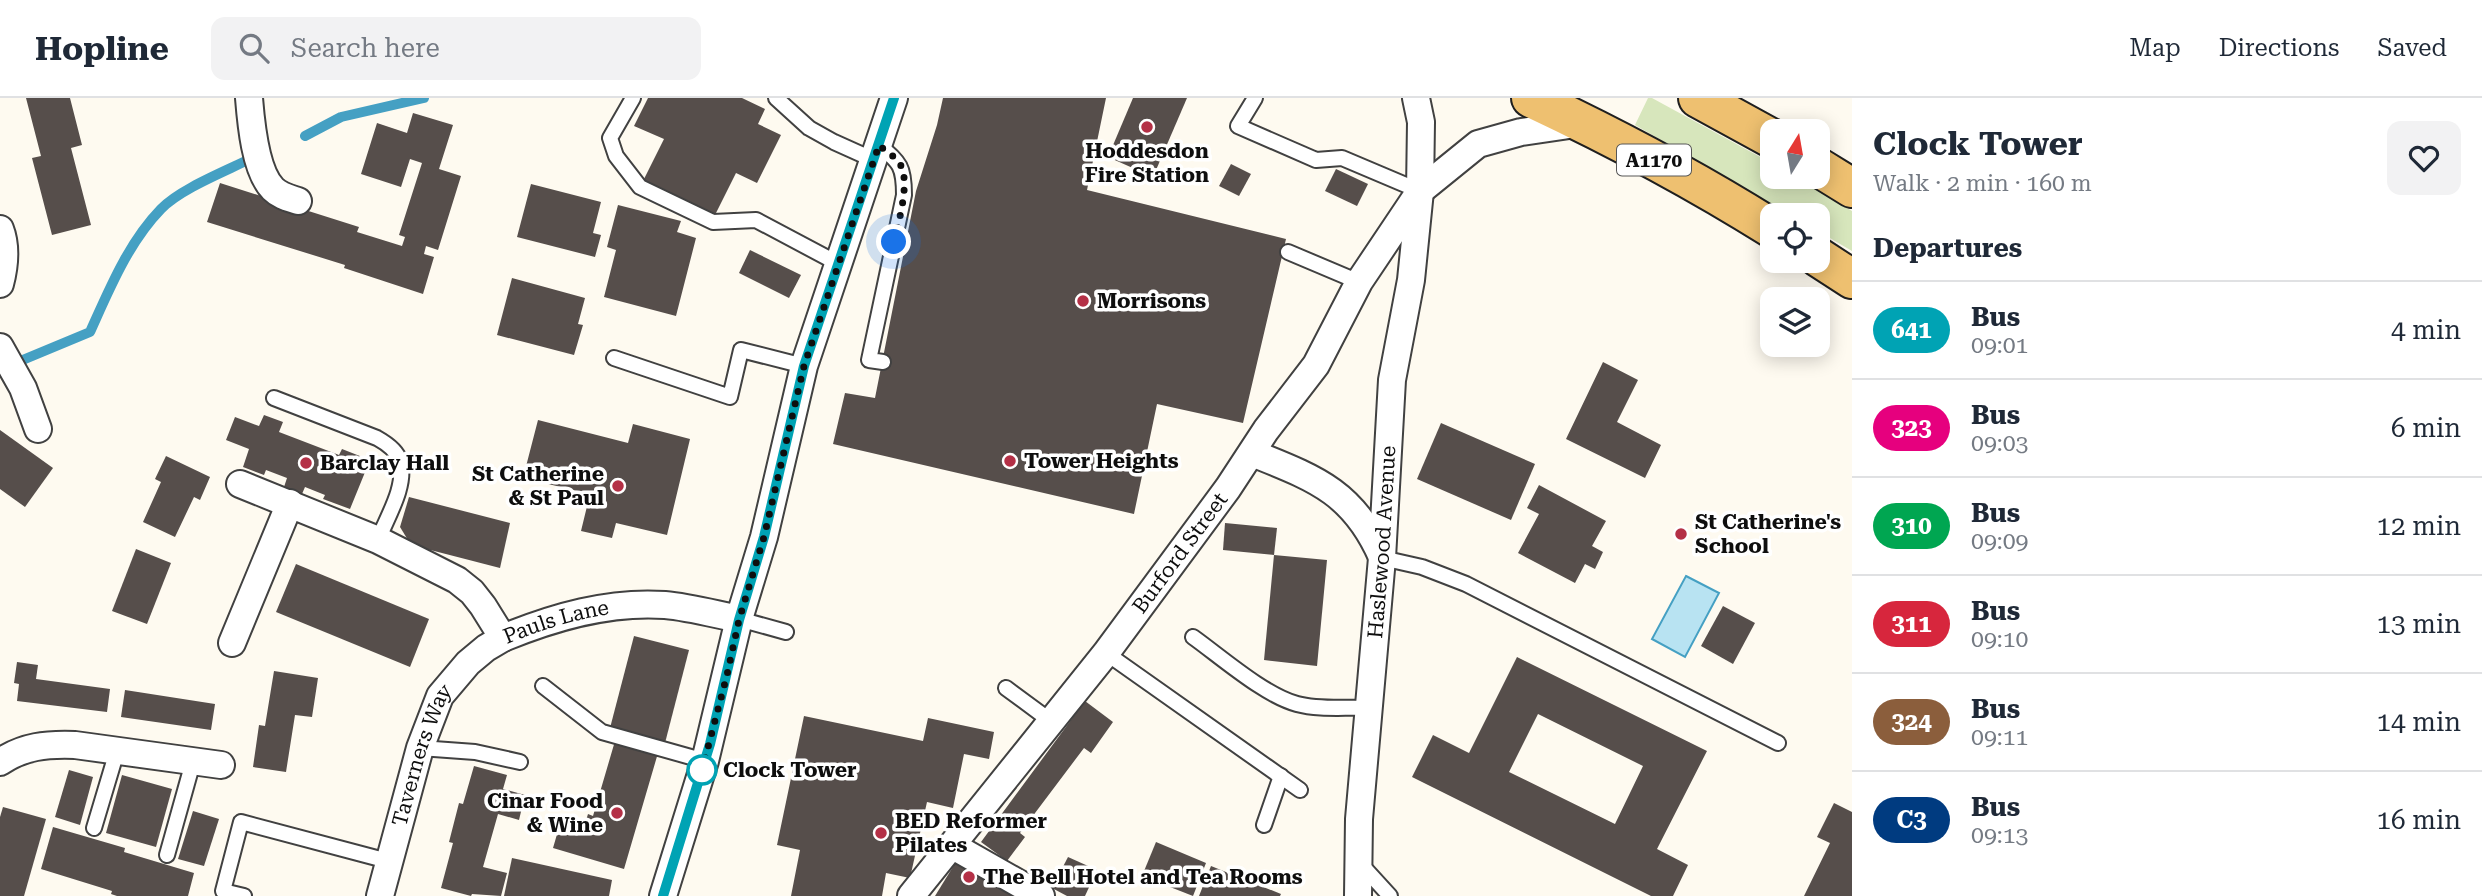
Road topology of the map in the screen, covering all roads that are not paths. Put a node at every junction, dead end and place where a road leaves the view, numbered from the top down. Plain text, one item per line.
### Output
1 (249, 98) edge
2 (633, 98) edge
3 (776, 98) edge
4 (894, 98) edge
5 (1255, 98) edge
6 (1416, 98) edge
7 (1531, 98) edge
8 (1698, 98) edge
9 (1583, 123) junction
10 (1760, 132) edge
11 (876, 153) junction
12 (1830, 174) edge
13 (1852, 188) edge
14 (1420, 191) junction
15 (298, 201) dead end
16 (1760, 221) edge
17 (0, 229) edge
18 (1288, 252) dead end
19 (839, 264) junction
20 (1830, 265) edge
21 (1852, 279) edge
22 (1359, 282) junction
23 (0, 284) edge
24 (0, 347) edge
25 (614, 358) dead end
26 (883, 362) dead end
27 (804, 366) junction
28 (274, 398) dead end
29 (38, 429) dead end
30 (1252, 453) junction
31 (240, 484) dead end
32 (289, 503) junction
33 (378, 540) junction
34 (1382, 558) junction
35 (739, 620) junction
36 (786, 632) dead end
37 (1193, 637) dead end
38 (503, 638) junction
39 (232, 643) dead end
40 (1106, 653) junction
41 (543, 686) dead end
42 (1006, 688) dead end
43 (1367, 708) junction
44 (1052, 722) junction
45 (1778, 743) dead end
46 (420, 748) junction
47 (117, 751) junction
48 (0, 761) edge
49 (705, 761) junction
50 (193, 762) junction
51 (520, 762) dead end
52 (222, 765) dead end
53 (1281, 776) junction
54 (1300, 790) dead end
55 (1264, 825) dead end
56 (94, 828) dead end
57 (953, 846) junction
58 (167, 855) dead end
59 (1357, 860) junction
60 (388, 861) junction
61 (244, 896) edge
62 (380, 896) edge
63 (663, 896) edge
64 (911, 896) edge
65 (1041, 896) edge
66 (1358, 896) edge
67 (1390, 896) edge

1 - 15 street
2 - 19 lane
3 - 11 lane
4 - 11 street
5 - 14 lane
6 - 14 street
7 - 9 main road, A1170
8 - 10 main road
9 - 14 street, Burford Street
9 - 16 main road, A1170
11 - 19 street
11 - 26 lane
12 - 13 main road
14 - 22 street, Burford Street
14 - 34 street, Haslewood Avenue
17 - 23 street
18 - 22 lane
19 - 27 street
20 - 21 main road
22 - 30 street, Burford Street
24 - 29 street
25 - 27 lane
27 - 35 street
28 - 33 lane
30 - 34 street
30 - 40 street, Burford Street
31 - 32 street, Pauls Lane
32 - 33 street, Pauls Lane
32 - 39 street
33 - 38 street, Pauls Lane
34 - 43 street, Haslewood Avenue
34 - 45 lane
35 - 36 lane
35 - 38 street, Pauls Lane
35 - 49 street
37 - 43 lane
38 - 46 street, Taverners Way
40 - 44 street, Burford Street
40 - 53 lane
41 - 49 lane
42 - 44 lane
43 - 59 street, Haslewood Avenue
44 - 57 street, Burford Street
46 - 51 lane
46 - 60 street, Taverners Way
47 - 48 street
47 - 50 street
47 - 56 lane
49 - 63 street
50 - 52 street
50 - 58 lane
53 - 54 lane
53 - 55 lane
57 - 64 street, Burford Street
57 - 65 street
59 - 66 street, Haslewood Avenue
59 - 67 lane
60 - 61 lane
60 - 62 street, Taverners Way

